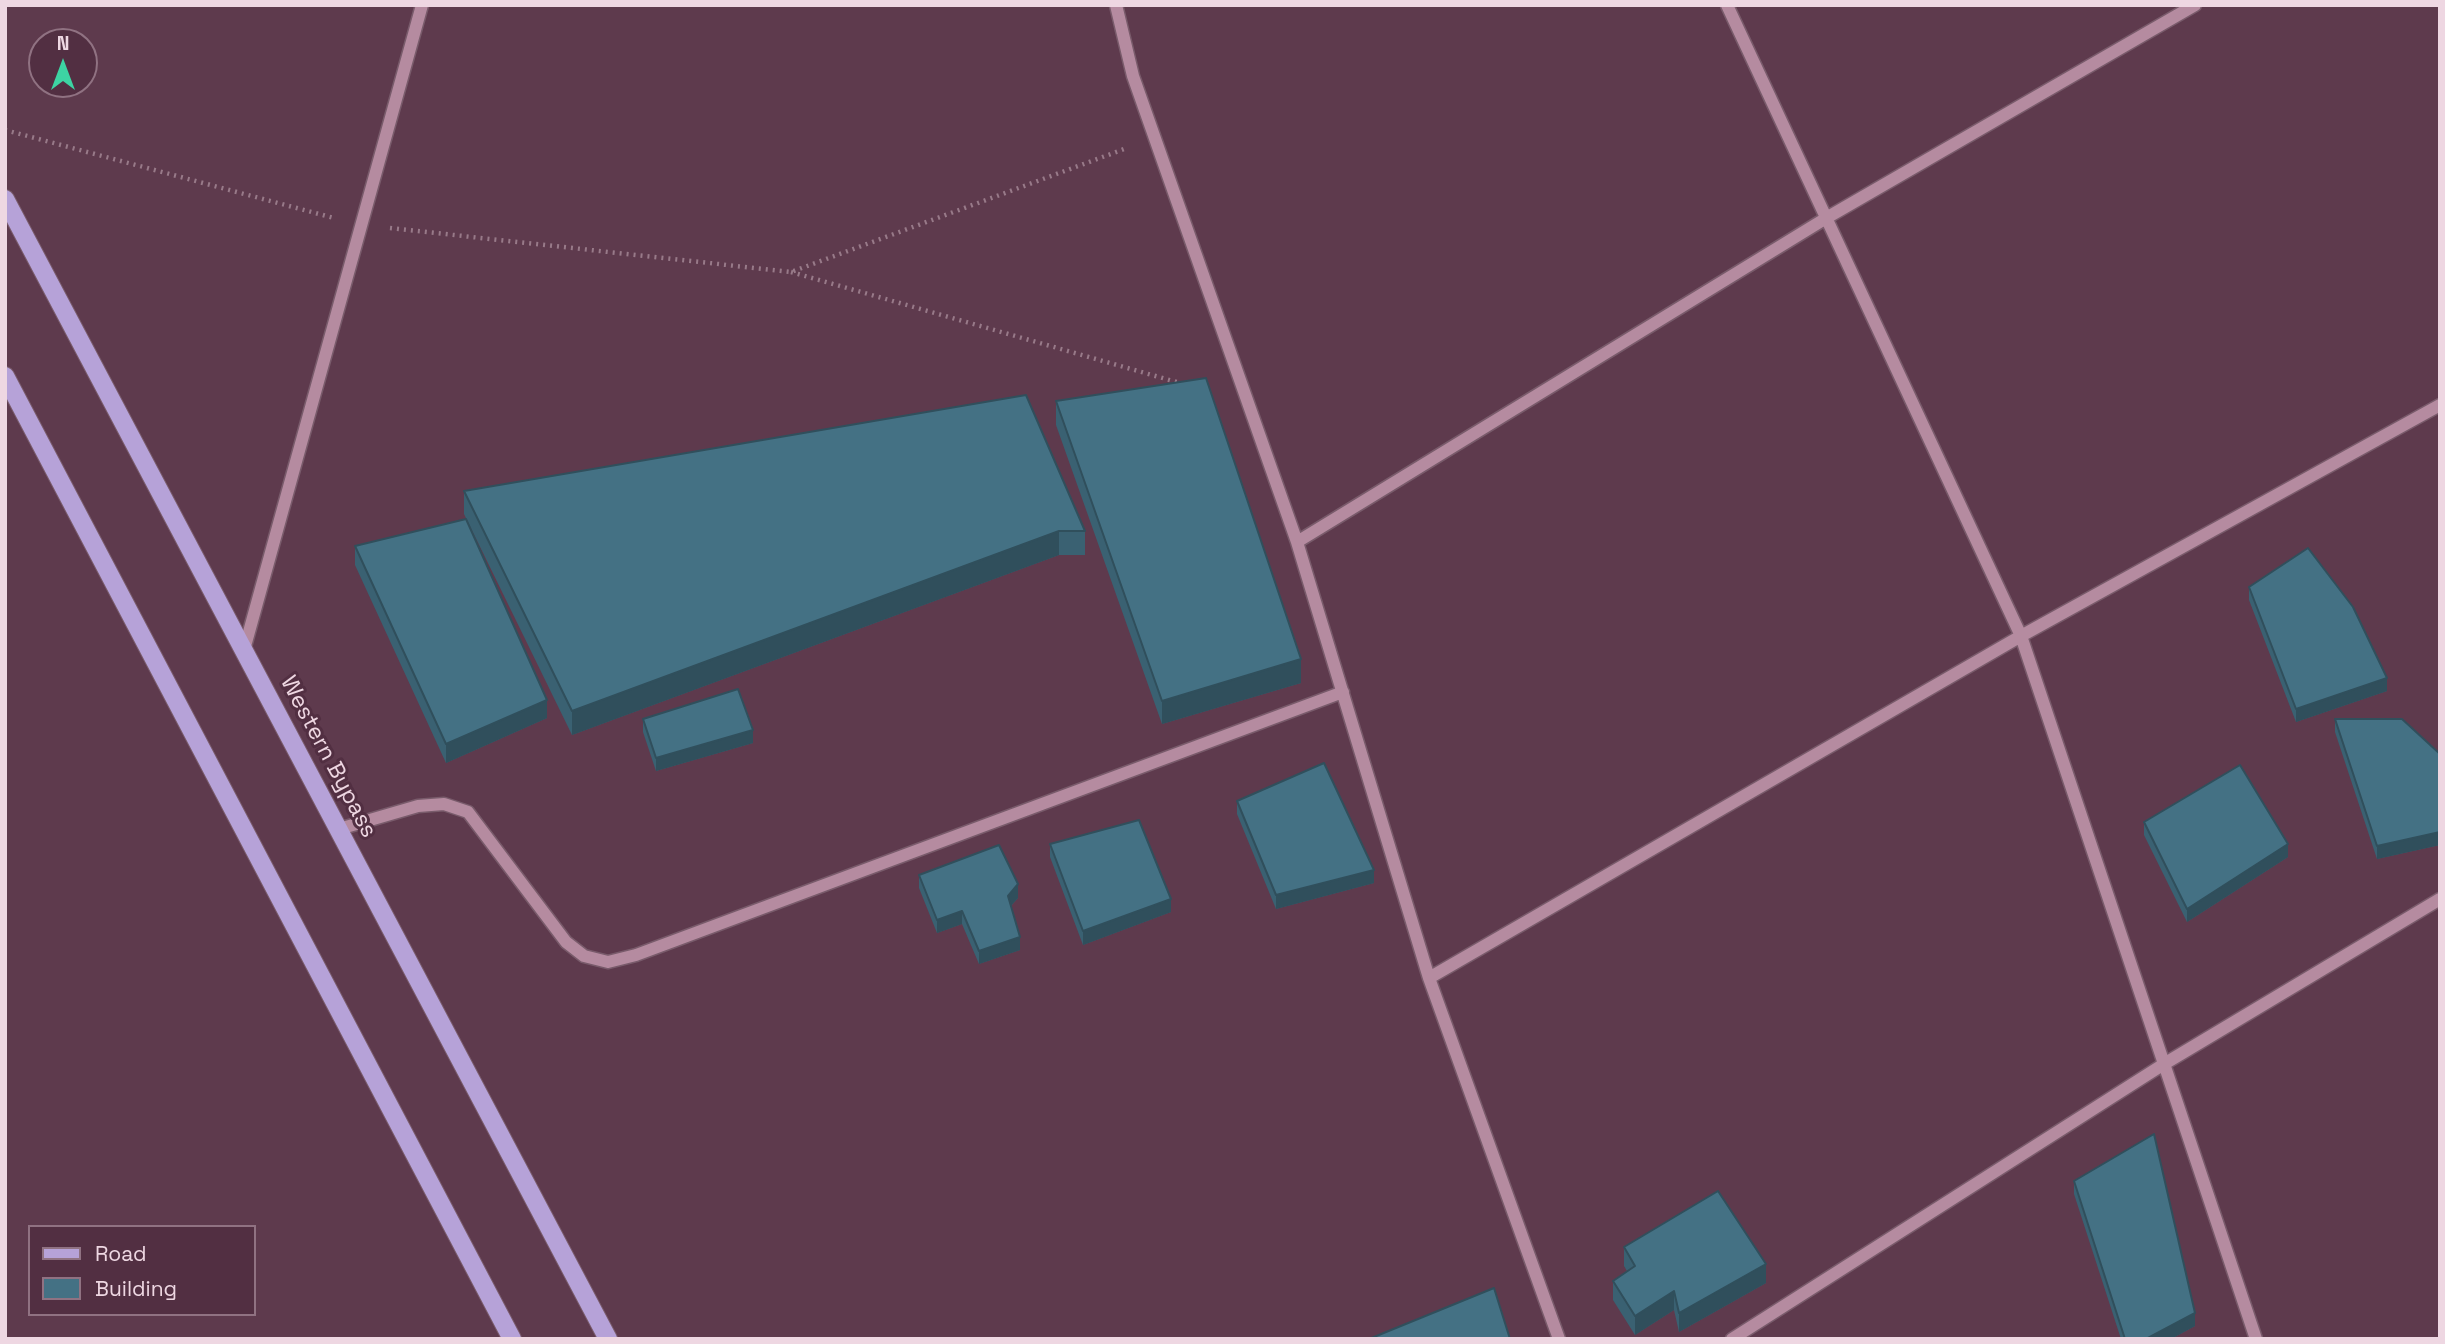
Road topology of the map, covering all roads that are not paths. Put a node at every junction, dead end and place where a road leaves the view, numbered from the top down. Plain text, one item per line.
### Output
1 (422, 5) edge
2 (1116, 5) edge
3 (1727, 5) edge
4 (2195, 5) edge
5 (5, 198) edge
6 (1828, 216) junction
7 (5, 376) edge
8 (2440, 405) edge
9 (1297, 542) junction
10 (2021, 636) junction
11 (244, 650) junction
12 (1343, 692) junction
13 (339, 829) junction
14 (2440, 899) edge
15 (1429, 978) junction
16 (2164, 1064) junction
17 (512, 1339) edge
18 (608, 1339) edge
19 (1559, 1339) edge
20 (1732, 1339) edge
21 (2256, 1339) edge

1 - 11 street
2 - 9 street
3 - 6 street
4 - 6 street
5 - 11 main road, Western Bypass
6 - 9 street
6 - 10 street
7 - 17 main road
8 - 10 street
9 - 12 street
10 - 15 street
10 - 16 street
11 - 13 main road, Western Bypass
12 - 13 street
12 - 15 street
13 - 18 main road, Western Bypass
14 - 16 street
15 - 19 street
16 - 20 street
16 - 21 street

